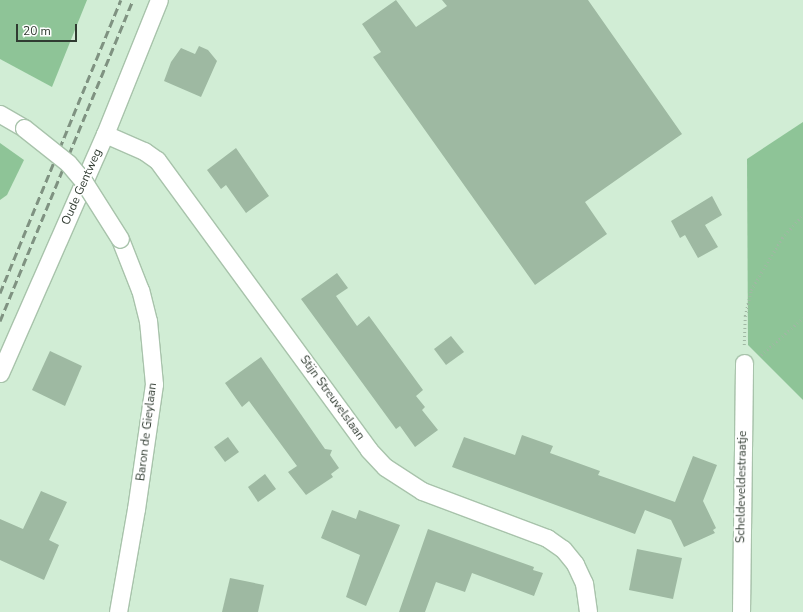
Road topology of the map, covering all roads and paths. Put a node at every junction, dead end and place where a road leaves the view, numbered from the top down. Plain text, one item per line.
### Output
1 (159, 0) edge
2 (0, 114) edge
3 (105, 134) junction
4 (803, 215) edge
5 (803, 318) edge
6 (744, 363) junction
7 (0, 373) edge
8 (118, 612) edge
9 (588, 612) edge
10 (740, 612) edge

1 - 3 street, Oude Gentweg
2 - 8 street, Baron de Gieylaan, bridge
3 - 7 street, Oude Gentweg
3 - 9 street, Stijn Streuvelslaan
4 - 6 path
5 - 6 path
6 - 10 street, Scheldeveldestraatje

